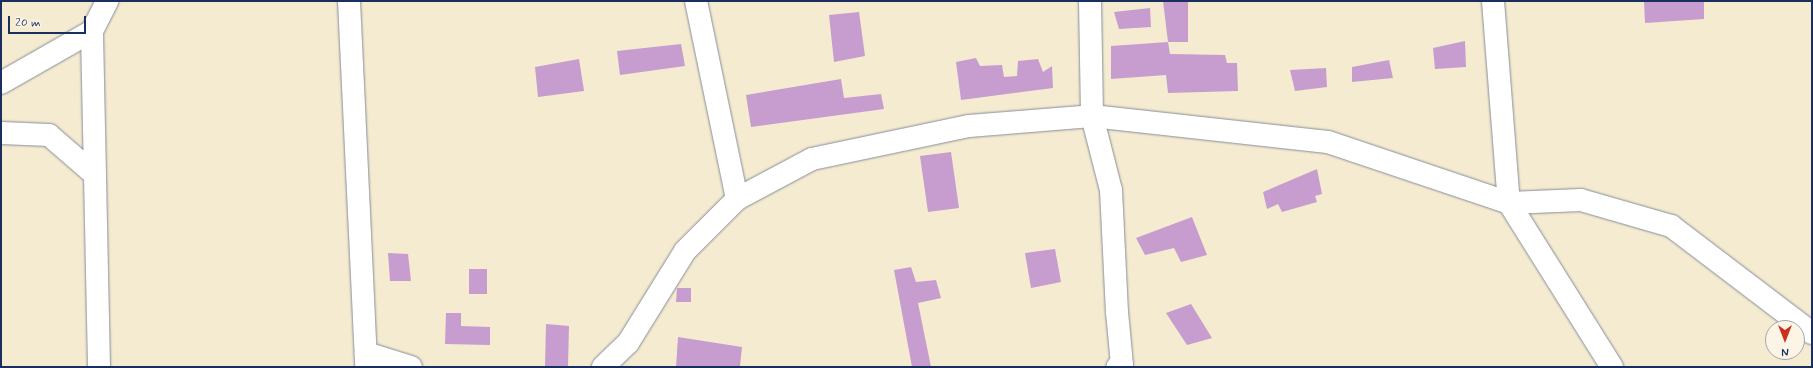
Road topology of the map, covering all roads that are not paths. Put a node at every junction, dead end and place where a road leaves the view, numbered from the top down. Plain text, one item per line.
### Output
1 (107, 1) edge
2 (349, 1) edge
3 (696, 1) edge
4 (1090, 1) edge
5 (1493, 1) edge
6 (92, 31) junction
7 (1, 83) edge
8 (1092, 116) junction
9 (1, 133) edge
10 (94, 174) junction
11 (737, 199) junction
12 (1510, 203) junction
13 (1812, 333) edge
14 (366, 360) edge
15 (1120, 366) edge
16 (99, 367) edge
17 (411, 367) edge
18 (603, 367) edge
19 (1612, 367) edge

1 - 6 street
2 - 14 street
3 - 11 street
4 - 8 street
5 - 12 street
6 - 7 street
6 - 10 street
8 - 11 street
8 - 12 street
8 - 15 street
9 - 10 street
10 - 16 street
11 - 18 street
12 - 13 street
12 - 19 street
14 - 17 street

